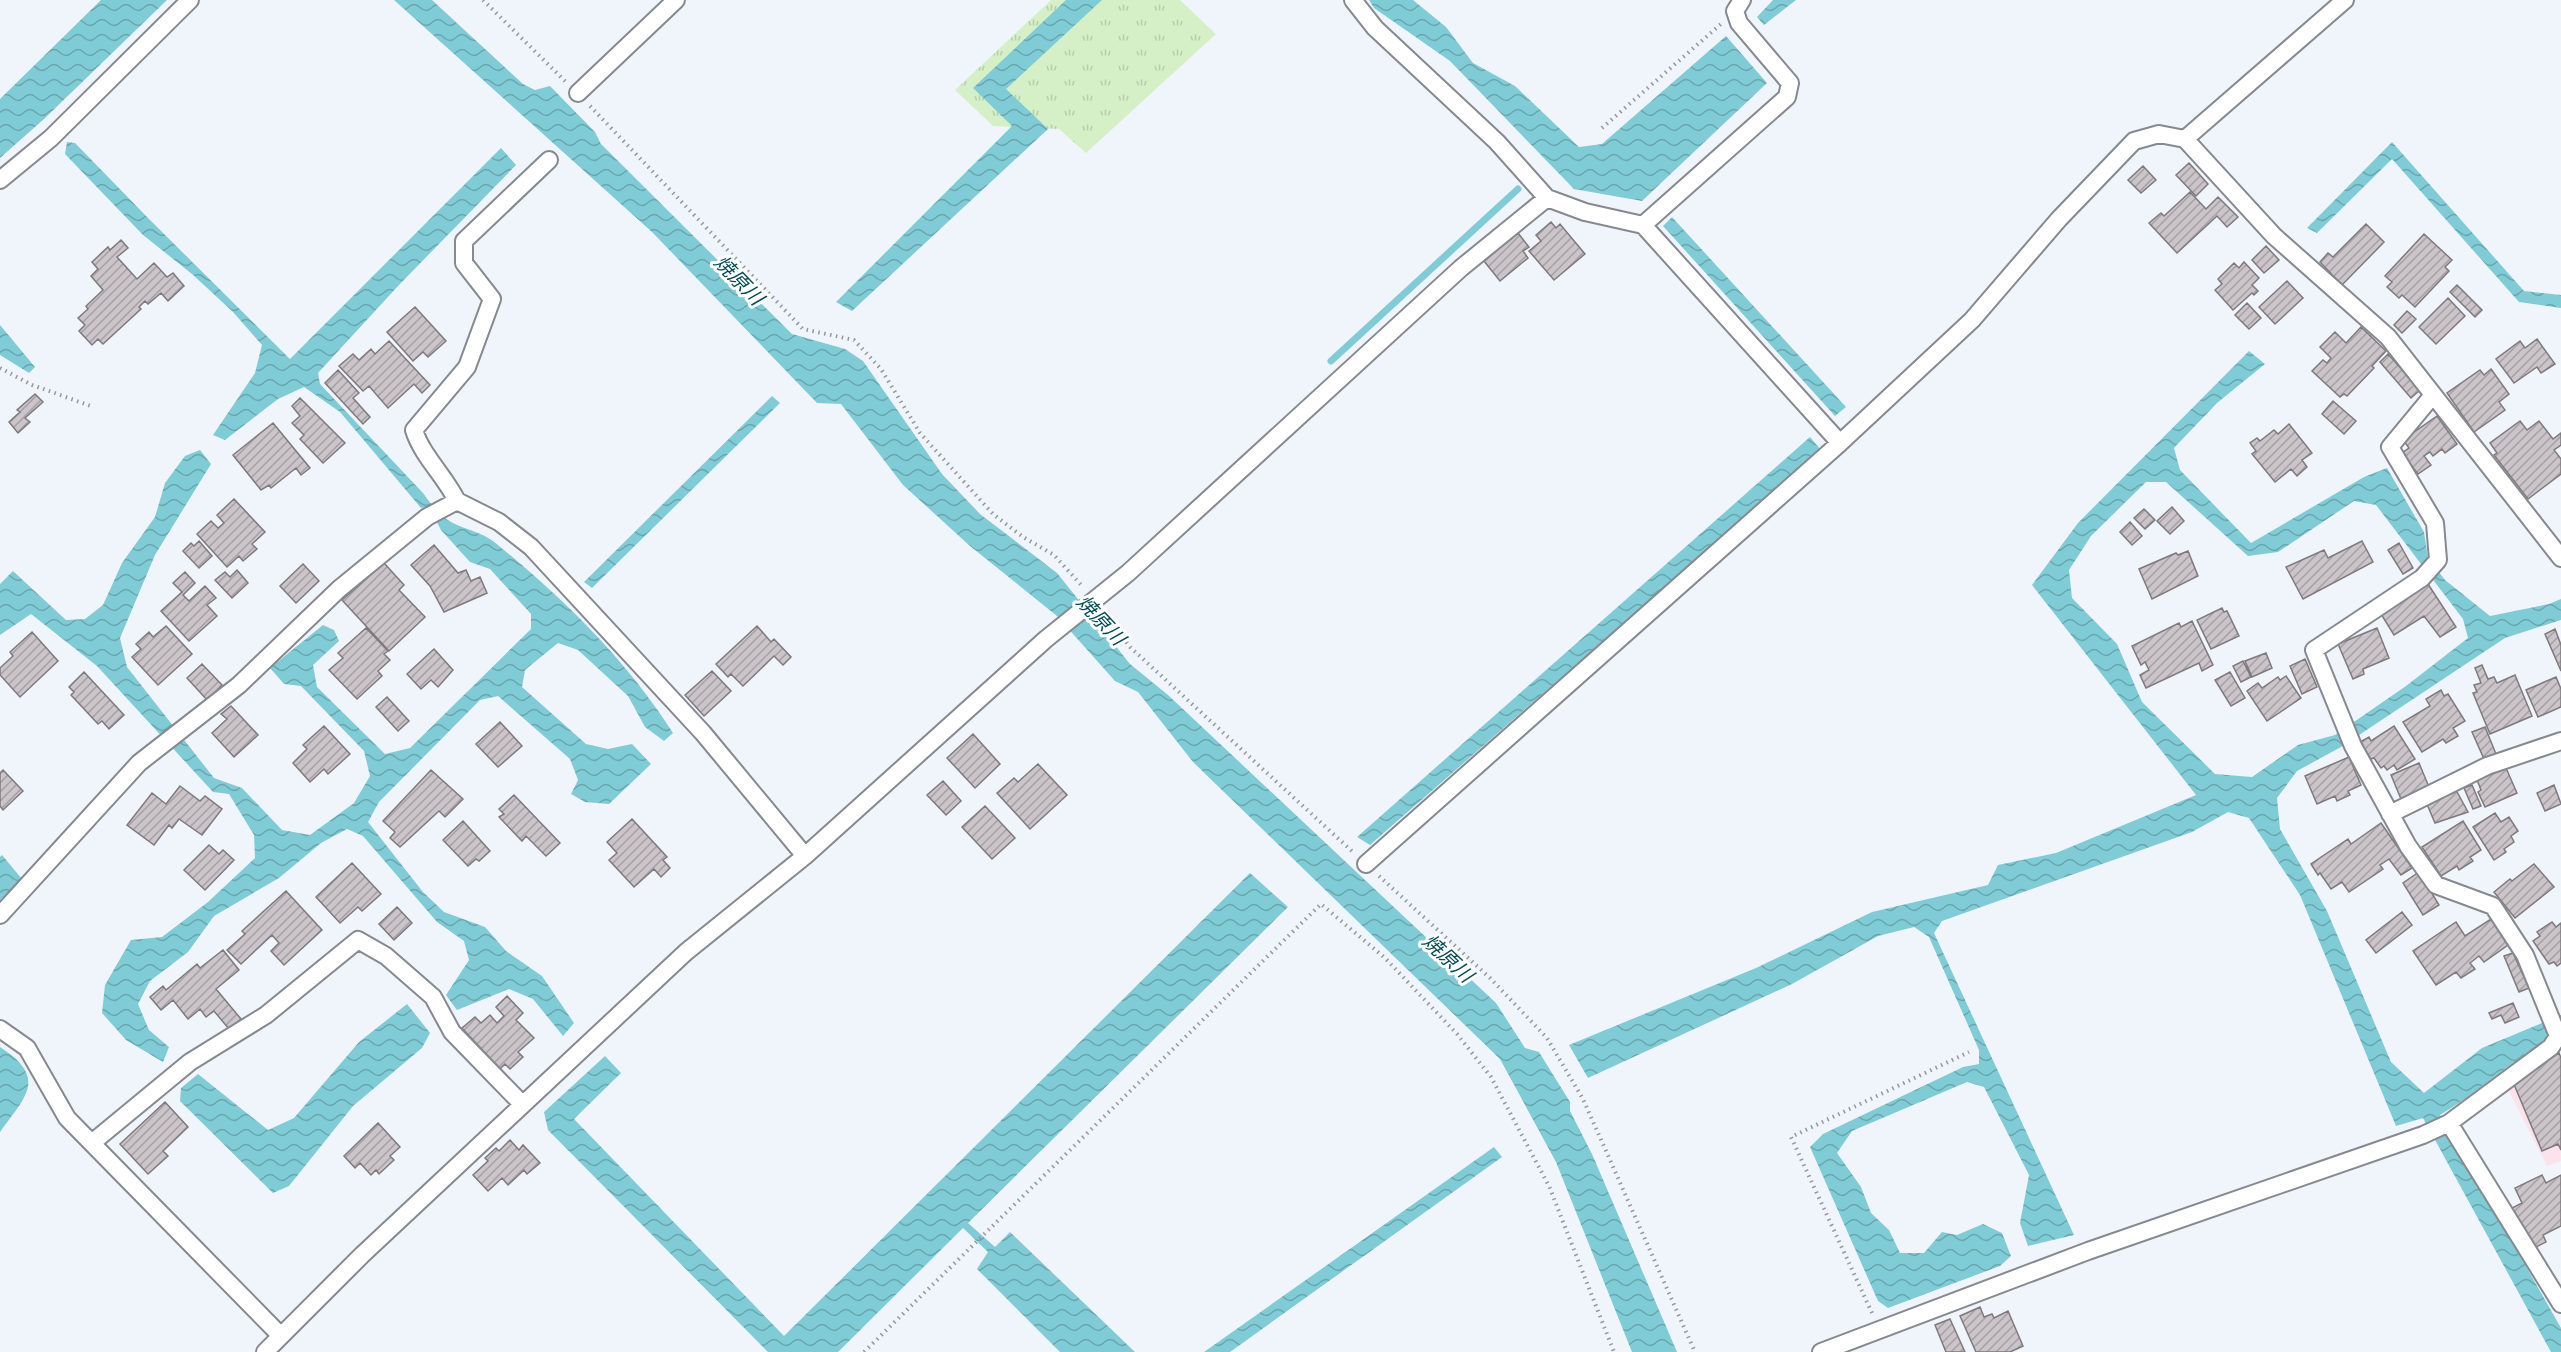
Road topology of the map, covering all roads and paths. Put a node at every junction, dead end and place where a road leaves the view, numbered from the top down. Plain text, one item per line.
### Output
1 (189, 0) edge
2 (483, 0) edge
3 (676, 0) edge
4 (1353, 0) edge
5 (2345, 0) edge
6 (1738, 6) edge
7 (578, 93) junction
8 (1602, 128) dead end
9 (2185, 139) junction
10 (549, 160) dead end
11 (0, 180) edge
12 (1547, 198) junction
13 (1643, 225) junction
14 (0, 368) edge
15 (2433, 395) junction
16 (92, 406) dead end
17 (1840, 443) junction
18 (449, 504) junction
19 (2561, 558) edge
20 (1095, 600) junction
21 (2561, 741) edge
22 (2390, 814) junction
23 (805, 856) junction
24 (1366, 864) junction
25 (0, 915) edge
26 (0, 1029) edge
27 (2559, 1036) edge
28 (1969, 1052) dead end
29 (522, 1104) junction
30 (2449, 1124) junction
31 (93, 1142) junction
32 (2561, 1304) edge
33 (1880, 1330) junction
34 (281, 1336) junction
35 (265, 1352) edge
36 (864, 1352) edge
37 (1614, 1352) edge
38 (1695, 1352) edge
39 (1821, 1352) edge

1 - 11 street
2 - 7 path
3 - 7 street
4 - 12 street
5 - 9 street
6 - 8 path
6 - 13 street
7 - 20 path
9 - 15 street
9 - 17 street
10 - 18 street
12 - 13 street
12 - 20 street
13 - 17 street
14 - 16 path
15 - 19 street
15 - 22 street
17 - 24 street
18 - 23 street
18 - 25 street
20 - 23 street
20 - 24 path
21 - 22 street
22 - 27 street
23 - 29 street
24 - 38 path
26 - 31 street
27 - 30 street
28 - 33 path
29 - 31 street
29 - 34 street
30 - 32 street
30 - 33 street
31 - 34 street
33 - 39 street
34 - 35 street
36 - 37 path

